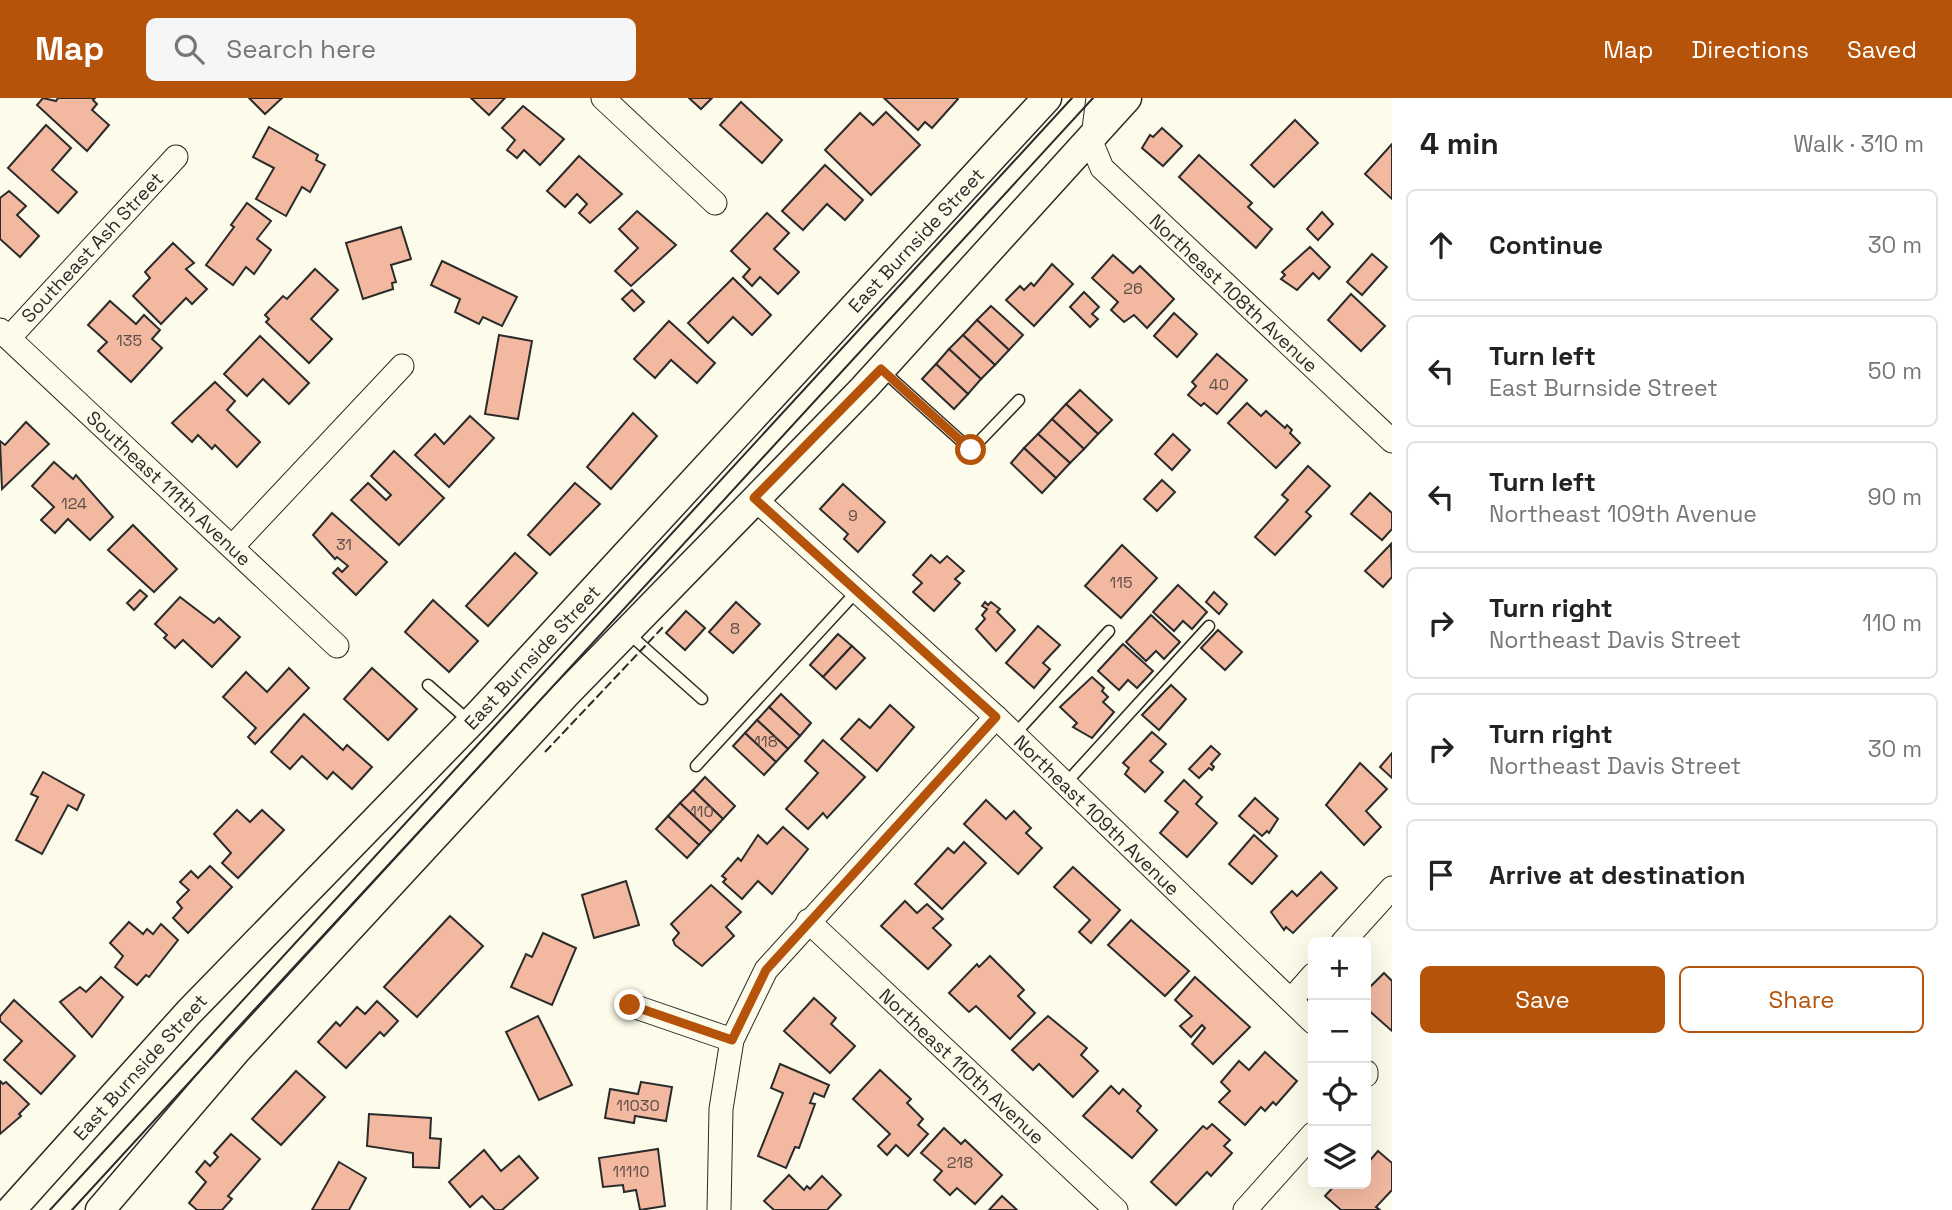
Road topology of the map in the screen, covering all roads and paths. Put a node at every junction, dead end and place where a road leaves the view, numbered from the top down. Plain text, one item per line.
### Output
1 (603, 98) edge
2 (1047, 98) edge
3 (1098, 98) edge
4 (1127, 98) edge
5 (1093, 137) junction
6 (176, 156) dead end
7 (715, 203) dead end
8 (4, 334) edge
9 (402, 366) dead end
10 (881, 369) junction
11 (1019, 400) dead end
12 (1392, 441) edge
13 (754, 498) junction
14 (232, 547) junction
15 (857, 591) junction
16 (1209, 626) dead end
17 (626, 631) junction
18 (1109, 631) dead end
19 (337, 646) dead end
20 (428, 685) dead end
21 (702, 699) dead end
22 (996, 717) junction
23 (471, 723) junction
24 (1014, 735) junction
25 (696, 766) dead end
26 (1065, 784) junction
27 (1392, 888) edge
28 (808, 921) junction
29 (1348, 937) edge
30 (1308, 981) edge
31 (1291, 1000) junction
32 (630, 1005) dead end
33 (1308, 1017) edge
34 (732, 1040) junction
35 (1308, 1140) edge
36 (11, 1210) edge
37 (100, 1210) edge
38 (719, 1210) edge
39 (1116, 1210) edge
40 (1245, 1210) edge

1 - 7 street
2 - 23 street, East Burnside Street
3 - 5 street
4 - 5 street
5 - 10 street
5 - 12 street, Northeast 108th Avenue
6 - 8 street, Southeast Ash Street
8 - 14 street, Southeast 111th Avenue
9 - 14 street
10 - 11 lane
10 - 13 street
13 - 15 street, Northeast 109th Avenue
13 - 17 street
14 - 19 street, Southeast 111th Avenue
15 - 22 street, Northeast 109th Avenue
15 - 25 lane
16 - 26 lane
17 - 21 lane
17 - 37 street
18 - 24 lane
20 - 23 lane
22 - 24 street, Northeast 109th Avenue
22 - 28 street
23 - 36 street, East Burnside Street
24 - 26 street, Northeast 109th Avenue
26 - 31 street, Northeast 109th Avenue
27 - 29 street
28 - 34 street
28 - 39 street, Northeast 110th Avenue
30 - 31 street
31 - 33 street, Northeast 109th Avenue
32 - 34 street
34 - 38 street
35 - 40 street

